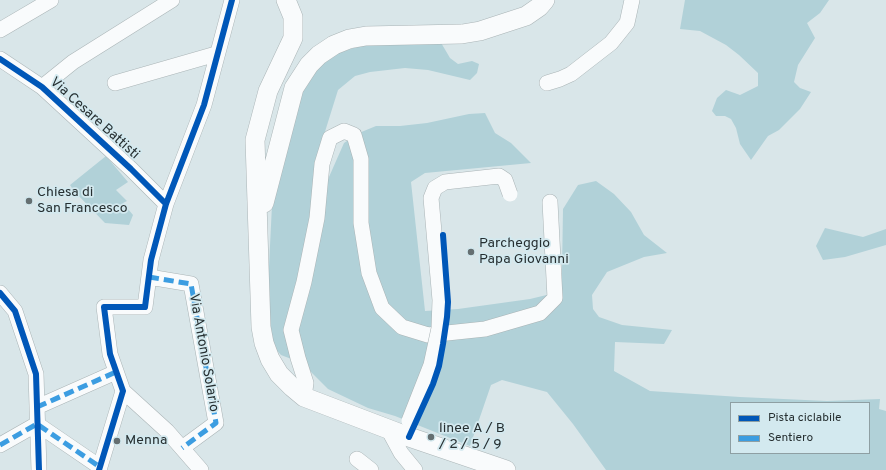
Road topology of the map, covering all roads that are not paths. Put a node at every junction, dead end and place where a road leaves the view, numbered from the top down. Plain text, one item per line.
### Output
1 (51, 0) edge
2 (172, 0) edge
3 (232, 0) edge
4 (286, 0) edge
5 (545, 0) edge
6 (632, 0) edge
7 (0, 30) edge
8 (216, 54) junction
9 (0, 59) edge
10 (547, 82) dead end
11 (115, 83) dead end
12 (42, 87) junction
13 (510, 194) dead end
14 (550, 202) dead end
15 (166, 204) junction
16 (258, 234) junction
17 (149, 276) junction
18 (0, 293) edge
19 (116, 372) junction
20 (123, 391) junction
21 (304, 396) junction
22 (38, 407) junction
23 (37, 424) junction
24 (399, 428) junction
25 (0, 445) edge
26 (182, 448) junction
27 (357, 459) dead end
28 (100, 468) edge
29 (39, 470) edge
30 (201, 470) edge
31 (371, 470) edge
32 (415, 470) edge
33 (506, 470) edge

1 - 7 street
2 - 12 street
3 - 8 street
4 - 16 main road
5 - 16 main road
6 - 10 street
8 - 11 street
8 - 15 street
9 - 12 street, Via Cesare Battisti
12 - 15 street, Via Cesare Battisti
13 - 24 street, bridge
14 - 21 street
15 - 17 street
16 - 21 main road
17 - 19 street
17 - 26 street, Via Antonio Solario
18 - 22 street
19 - 20 street
19 - 22 street
20 - 26 street
20 - 28 street
21 - 24 main road
22 - 23 street
23 - 25 street
23 - 28 street
23 - 29 street
24 - 32 street
24 - 33 main road
26 - 30 street
27 - 31 street

